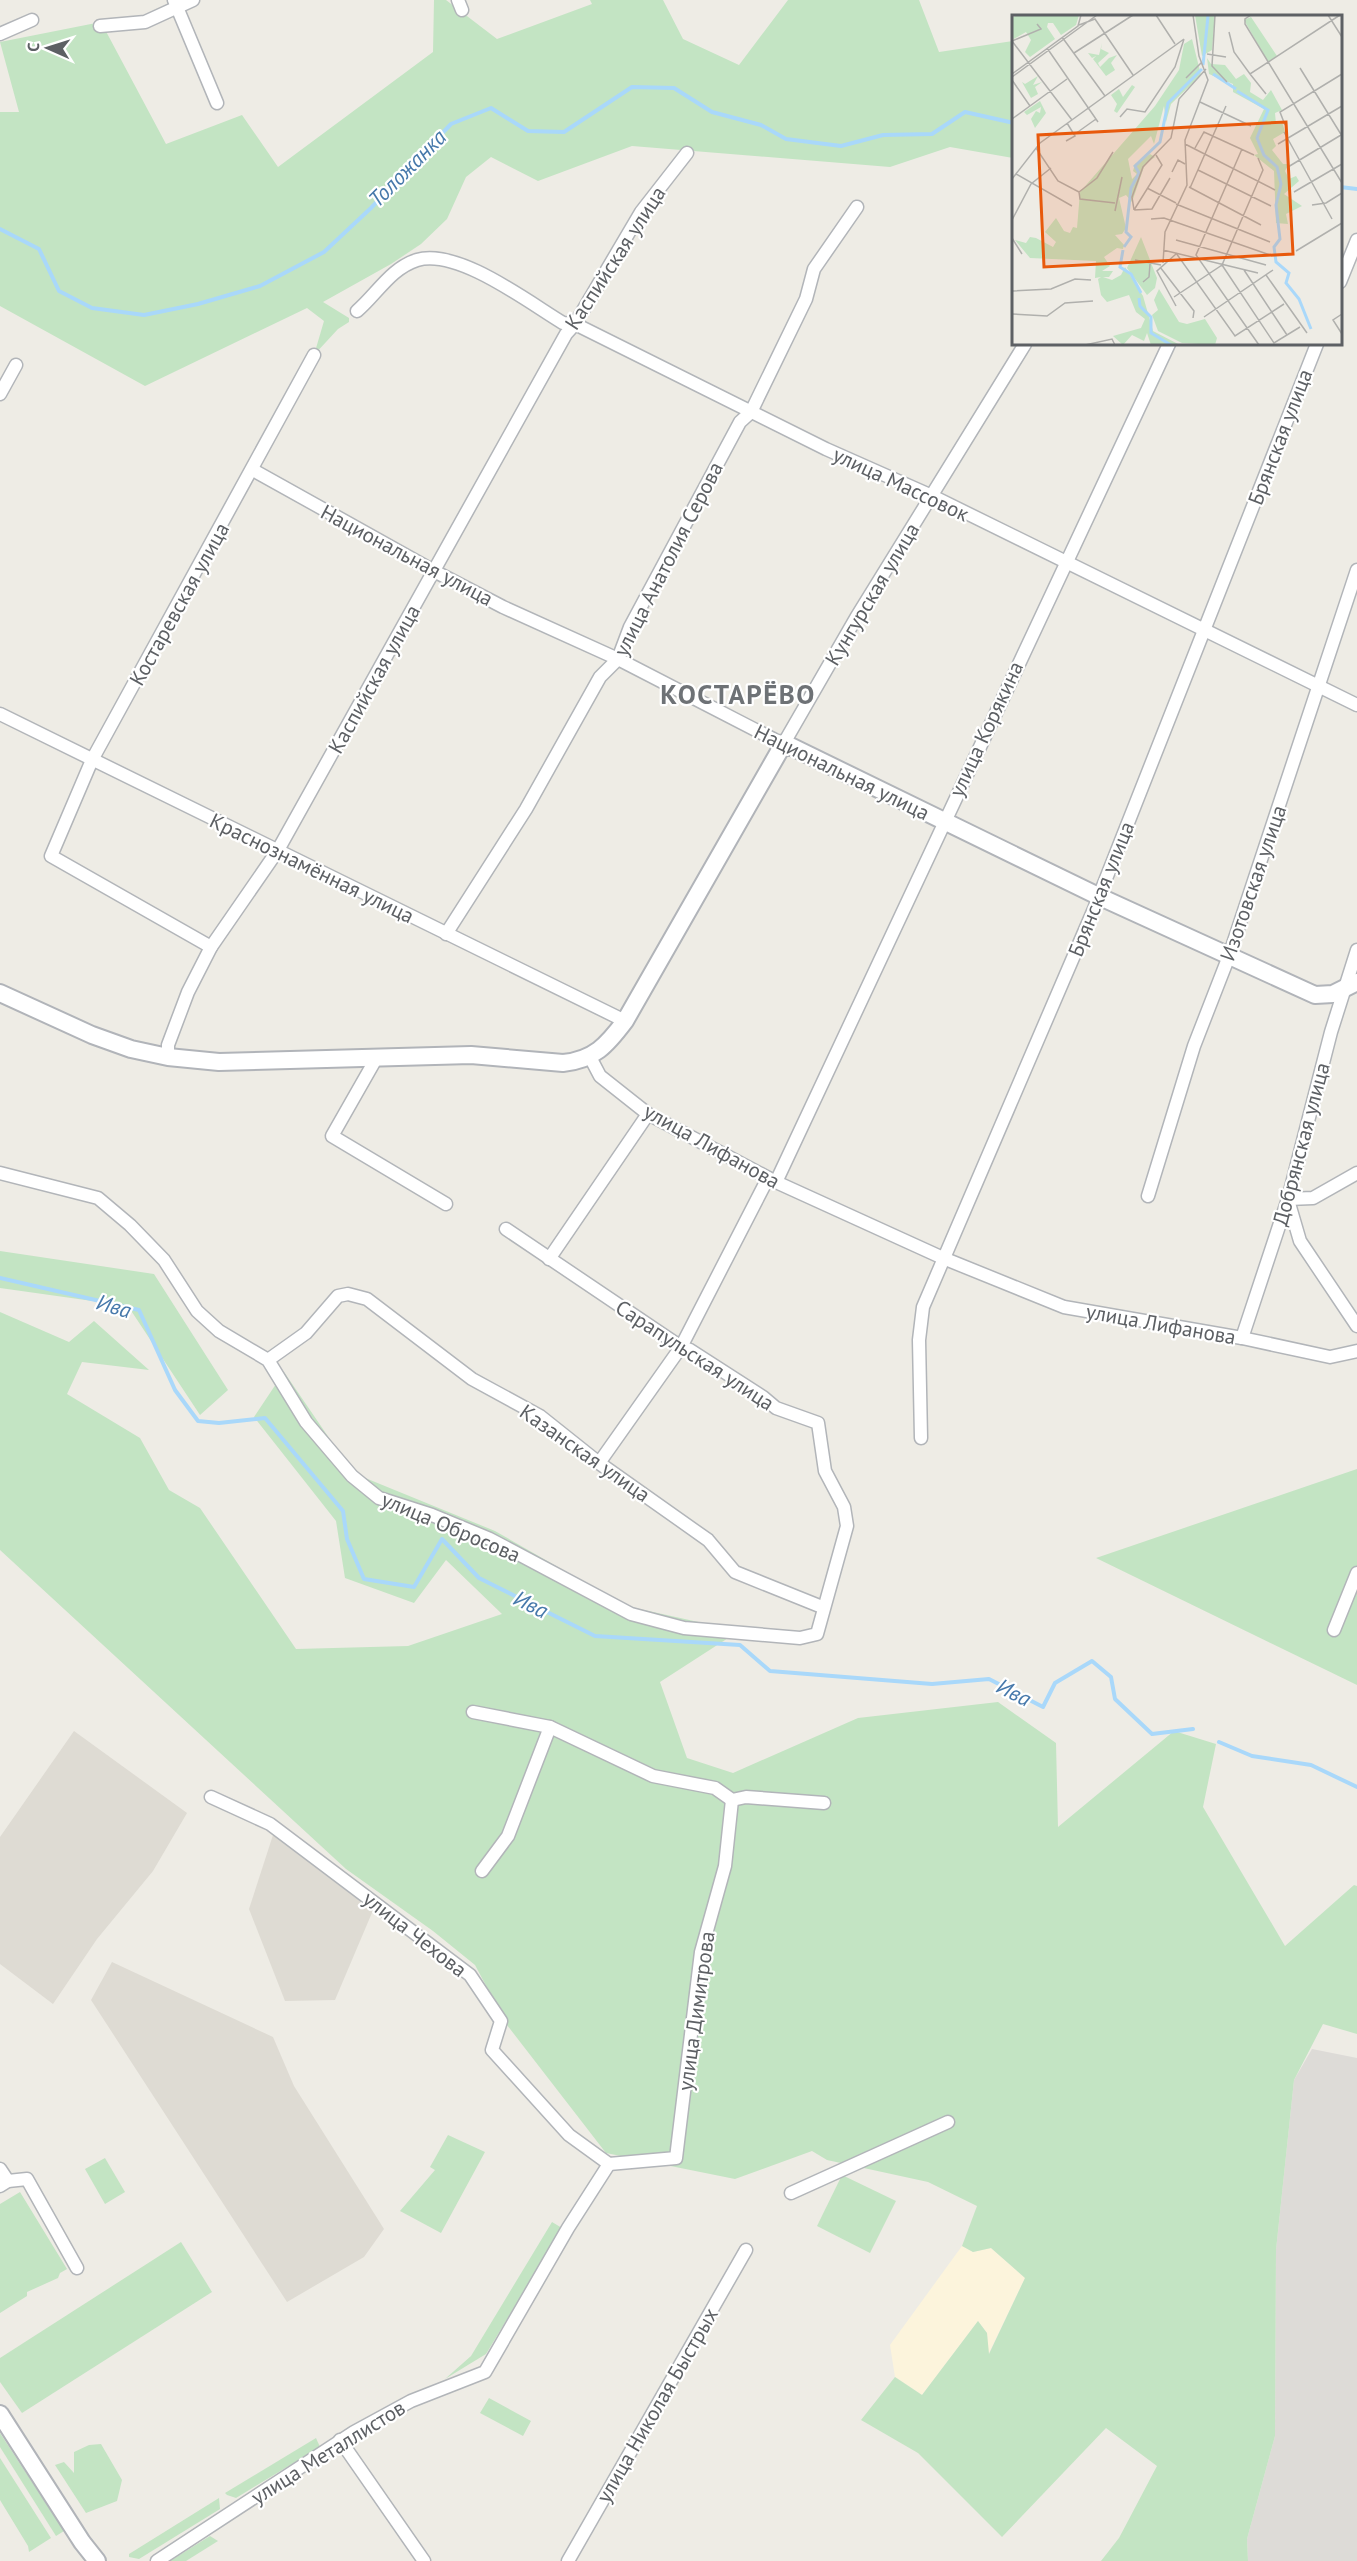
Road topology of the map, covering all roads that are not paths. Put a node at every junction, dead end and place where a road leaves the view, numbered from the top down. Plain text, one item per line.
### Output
1 (193, 0) edge
2 (176, 4) edge
3 (32, 20) dead end
4 (100, 26) dead end
5 (0, 34) edge
6 (217, 103) dead end
7 (687, 153) dead end
8 (856, 207) dead end
9 (1357, 240) edge
10 (1342, 279) edge
11 (357, 311) dead end
12 (575, 324) junction
13 (1024, 345) edge
14 (1169, 345) edge
15 (1317, 345) edge
16 (314, 355) dead end
17 (16, 365) dead end
18 (0, 394) edge
19 (751, 412) junction
20 (253, 470) junction
21 (932, 496) junction
22 (1065, 563) junction
23 (1357, 570) edge
24 (434, 571) junction
25 (1206, 630) junction
26 (618, 659) junction
27 (1317, 684) junction
28 (1357, 705) edge
29 (0, 714) edge
30 (784, 743) junction
31 (92, 760) junction
32 (943, 821) junction
33 (278, 850) junction
34 (1098, 896) junction
35 (446, 934) junction
36 (211, 947) junction
37 (1357, 950) edge
38 (1229, 956) junction
39 (1351, 986) edge
40 (0, 993) edge
41 (625, 1021) junction
42 (168, 1057) junction
43 (377, 1057) junction
44 (590, 1058) junction
45 (648, 1114) junction
46 (0, 1173) edge
47 (1357, 1173) edge
48 (772, 1180) junction
49 (1148, 1196) dead end
50 (1288, 1199) junction
51 (446, 1204) dead end
52 (506, 1229) dead end
53 (943, 1258) junction
54 (549, 1259) junction
55 (1357, 1326) edge
56 (1242, 1338) junction
57 (681, 1347) junction
58 (1357, 1351) edge
59 (268, 1360) junction
60 (921, 1438) dead end
61 (598, 1463) junction
62 (1357, 1573) edge
63 (822, 1607) junction
64 (1334, 1630) dead end
65 (473, 1712) dead end
66 (550, 1727) junction
67 (211, 1797) dead end
68 (732, 1800) junction
69 (824, 1803) dead end
70 (482, 1871) dead end
71 (948, 2122) dead end
72 (609, 2164) junction
73 (0, 2169) edge
74 (4, 2184) edge
75 (791, 2193) dead end
76 (746, 2250) dead end
77 (77, 2268) dead end
78 (0, 2414) edge
79 (340, 2440) junction
80 (97, 2561) edge
81 (158, 2561) edge
82 (424, 2561) edge
83 (568, 2561) edge

1 - 2 street
2 - 4 street
2 - 6 street
3 - 5 street
7 - 12 street, Каспийская улица
8 - 19 street, улица Анатолия Серова
9 - 10 street
11 - 12 street, улица Массовок
12 - 19 street, улица Массовок
12 - 24 street, Каспийская улица
13 - 21 street, Кунгурская улица
14 - 22 street, улица Корякина
15 - 25 street, Брянская улица
16 - 20 street, Костаревская улица
17 - 18 street
19 - 21 street, улица Массовок
19 - 26 street, улица Анатолия Серова
20 - 24 street, Национальная улица
20 - 31 street, Костаревская улица
21 - 22 street, улица Массовок
21 - 30 street, Кунгурская улица
22 - 25 street, улица Массовок
22 - 32 street, улица Корякина
23 - 27 street, Изотовская улица
24 - 26 street, Национальная улица
24 - 33 street, Каспийская улица
25 - 27 street, улица Массовок
25 - 34 street, Брянская улица
26 - 30 street, Национальная улица
26 - 35 street, улица Анатолия Серова
27 - 28 street, улица Массовок
27 - 38 street, Изотовская улица
29 - 31 street, Краснознамённая улица
30 - 32 street, Национальная улица
30 - 41 street, Кунгурская улица
31 - 33 street, Краснознамённая улица
31 - 36 street, Костаревская улица
32 - 34 street, Национальная улица
32 - 48 street, улица Корякина
33 - 35 street, Краснознамённая улица
33 - 36 street, Каспийская улица
34 - 38 street, Национальная улица
34 - 53 street, Брянская улица
35 - 41 street, Краснознамённая улица
36 - 42 street, Каспийская улица
37 - 39 street, Добрянская улица
38 - 39 street, Национальная улица
38 - 49 street, Изотовская улица
39 - 50 street, Добрянская улица
40 - 42 street
41 - 44 street, Кунгурская улица
42 - 43 street
43 - 44 street
43 - 51 street
44 - 45 street, улица Лифанова
45 - 48 street, улица Лифанова
45 - 54 street
46 - 59 street, улица Обросова
47 - 50 street
48 - 53 street, улица Лифанова
48 - 57 street, улица Корякина
50 - 55 street
50 - 56 street, Добрянская улица
52 - 54 street, Сарапульская улица
53 - 56 street, улица Лифанова
53 - 60 street, Брянская улица
54 - 57 street, Сарапульская улица
56 - 58 street, улица Лифанова
57 - 61 street, улица Корякина
57 - 63 street, Сарапульская улица
59 - 61 street, Казанская улица
59 - 63 street, улица Обросова
61 - 63 street, Казанская улица
62 - 64 street
65 - 66 street
66 - 68 street
66 - 70 street
67 - 72 street, улица Чехова
68 - 69 street
68 - 72 street, улица Димитрова
71 - 75 street
72 - 79 street, улица Металлистов
73 - 74 street
74 - 77 street
76 - 83 street, улица Николая Быстрых
78 - 80 street
79 - 81 street, улица Металлистов
79 - 82 street

